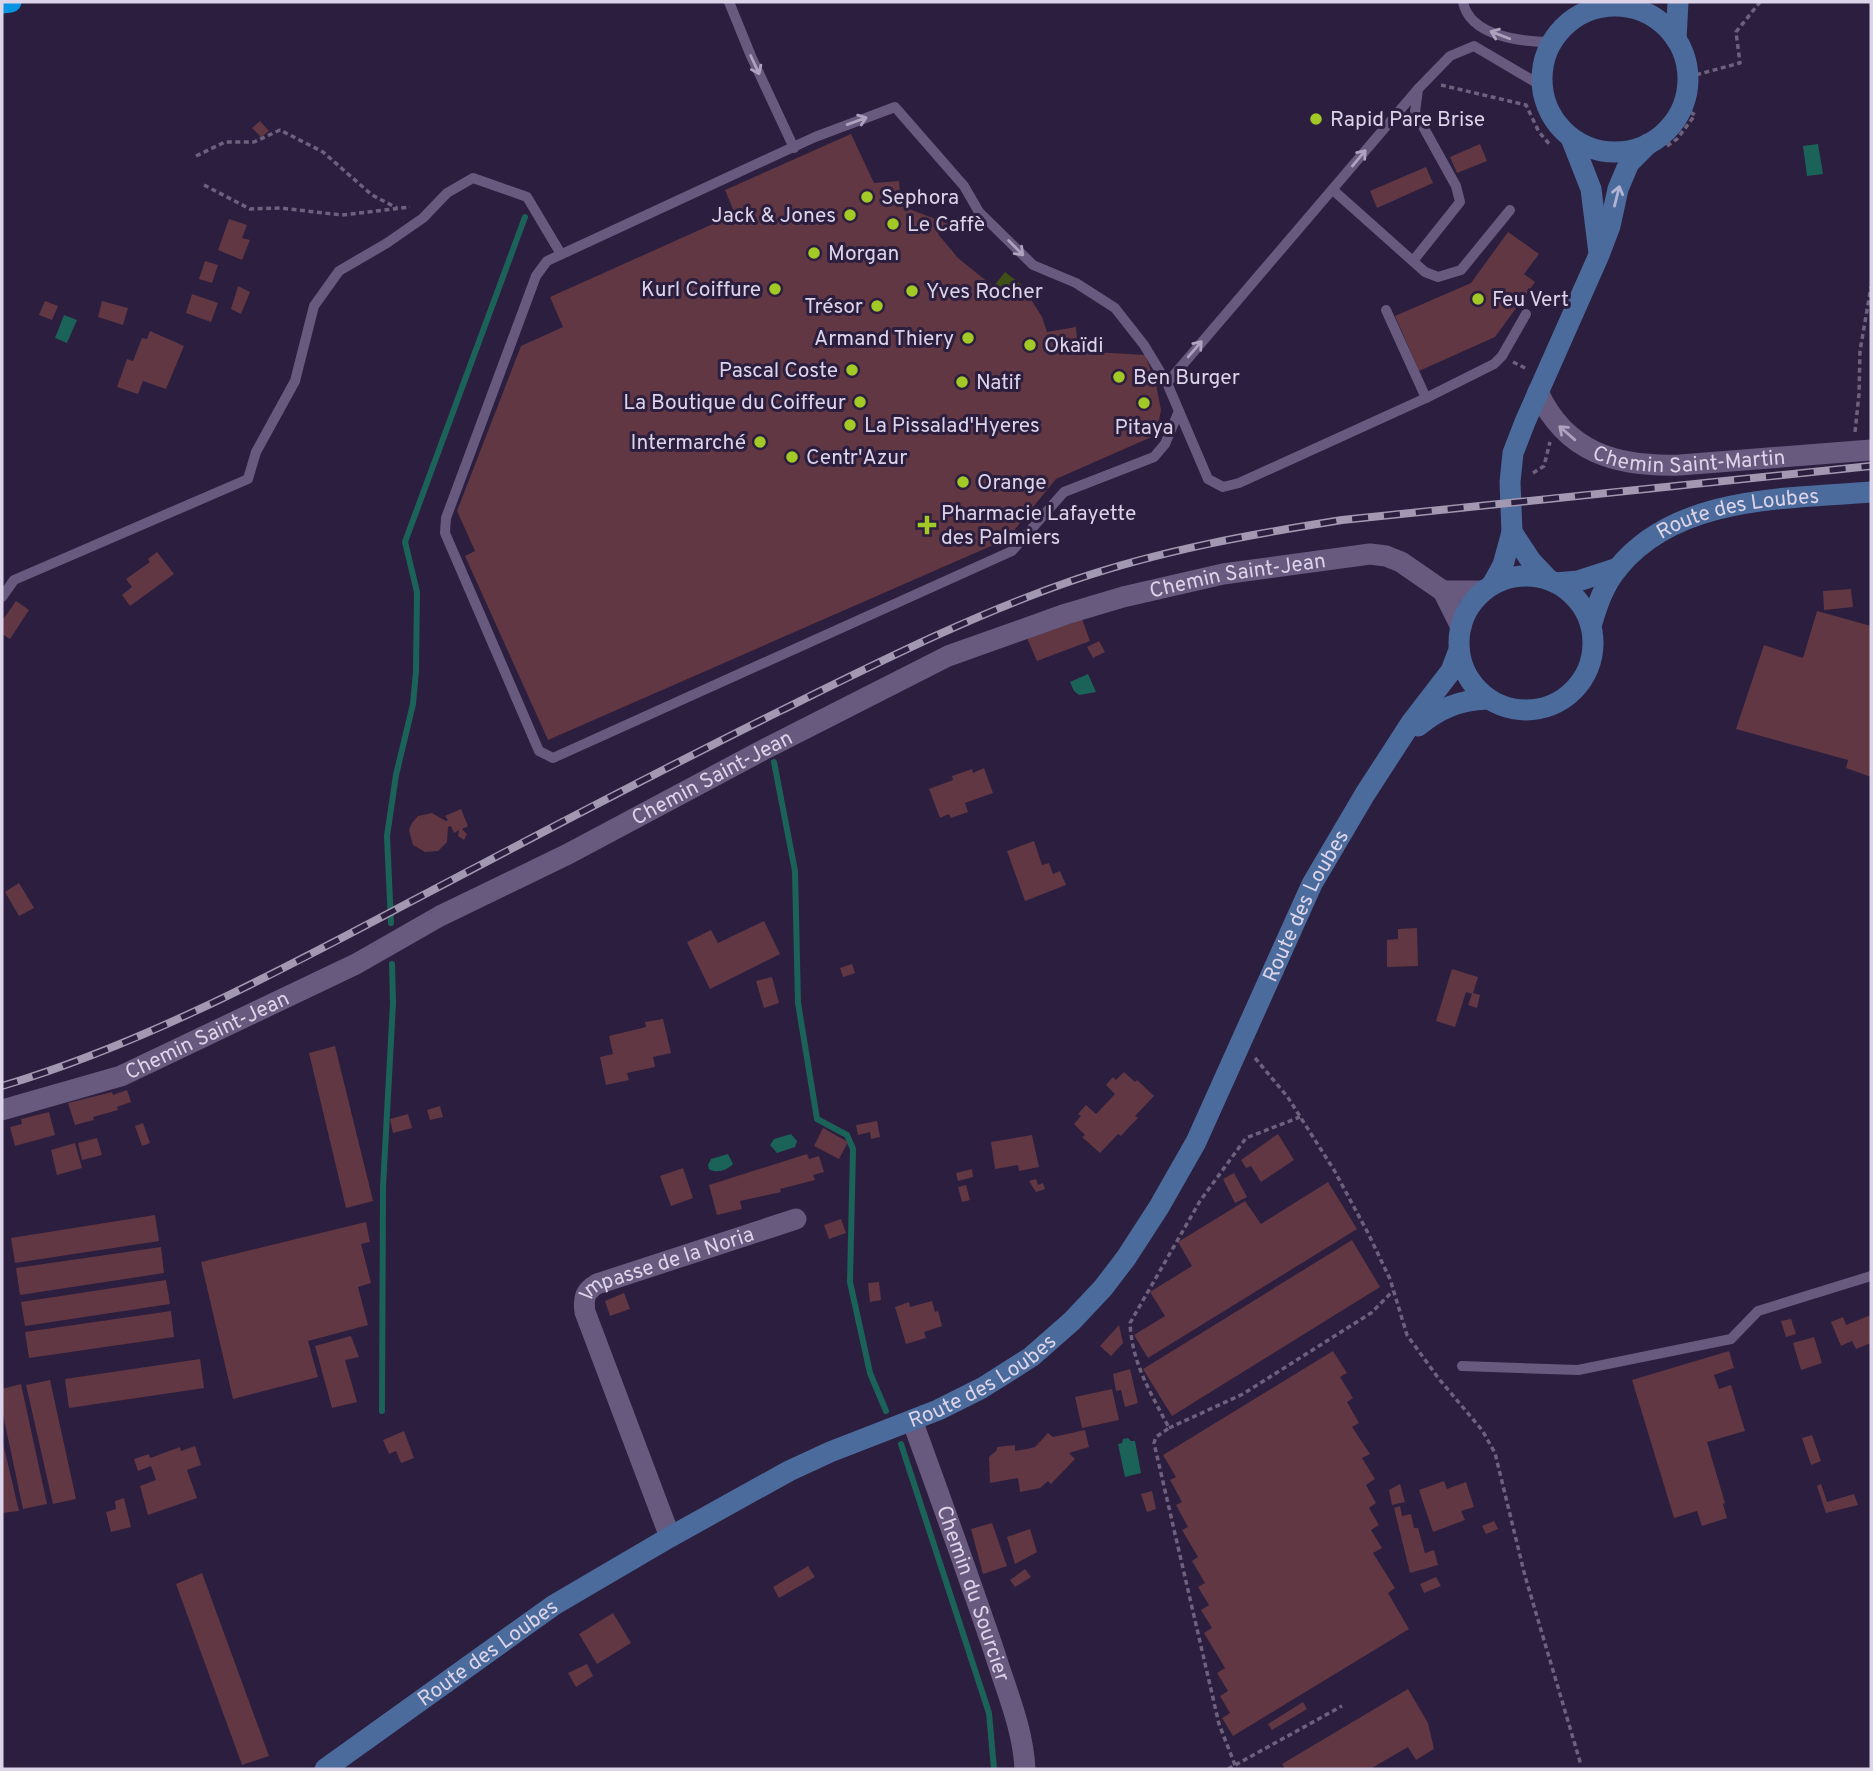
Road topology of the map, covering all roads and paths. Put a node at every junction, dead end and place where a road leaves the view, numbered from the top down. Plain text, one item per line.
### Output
1 (11, 2) edge
2 (729, 2) edge
3 (1463, 2) edge
4 (1678, 2) edge
5 (1760, 2) edge
6 (2, 3) edge
7 (1616, 4) edge
8 (1676, 39) junction
9 (1552, 43) junction
10 (1432, 75) junction
11 (1688, 77) junction
12 (1542, 86) junction
13 (1418, 89) junction
14 (1562, 143) junction
15 (1648, 144) junction
16 (794, 148) junction
17 (196, 156) dead end
18 (205, 185) dead end
19 (1333, 190) junction
20 (397, 208) junction
21 (1510, 209) dead end
22 (422, 218) junction
23 (561, 254) junction
24 (1599, 255) junction
25 (1413, 261) junction
26 (1871, 287) edge
27 (1386, 310) dead end
28 (1525, 314) dead end
29 (1531, 361) dead end
30 (1527, 370) dead end
31 (1167, 383) junction
32 (1538, 391) junction
33 (1426, 398) junction
34 (1179, 411) junction
35 (1555, 422) junction
36 (1862, 451) edge
37 (1532, 474) dead end
38 (1871, 492) edge
39 (1512, 531) junction
40 (1618, 568) junction
41 (1552, 581) junction
42 (1488, 588) junction
43 (1443, 591) junction
44 (2, 597) edge
45 (1461, 626) junction
46 (1591, 626) junction
47 (1459, 650) junction
48 (1487, 699) junction
49 (1394, 750) junction
50 (1240, 1040) junction
51 (2, 1111) edge
52 (1300, 1117) junction
53 (796, 1219) dead end
54 (1871, 1276) edge
55 (1393, 1291) junction
56 (1462, 1366) dead end
57 (912, 1420) junction
58 (1169, 1428) junction
59 (670, 1537) junction
60 (1342, 1706) dead end
61 (1235, 1765) junction
62 (1581, 1765) dead end
63 (325, 1769) edge
64 (1025, 1769) edge
65 (1228, 1769) edge

1 - 6 highway
2 -> 16 lane
9 -> 3 lane
4 - 8 main road
5 - 11 path
7 - 8 main road
7 - 9 main road
8 - 11 main road
9 - 12 main road
10 - 12 lane
10 - 13 lane
10 - 14 path
11 - 15 main road
12 - 14 main road
19 -> 13 lane
13 - 25 lane
14 - 15 main road
14 - 24 main road
24 -> 15 main road
16 - 23 lane
16 -> 31 lane
17 - 20 path
18 - 20 path
19 - 25 lane
31 -> 19 lane
20 - 22 path
21 - 25 lane
22 - 23 lane
22 - 44 lane
23 - 34 lane
24 - 32 main road
26 - 36 path
27 - 33 lane
28 - 33 lane
29 - 30 path
31 - 34 lane
32 - 35 street, Chemin Saint-Martin
32 - 39 main road
33 - 34 lane
36 -> 35 street, Chemin Saint-Martin
35 - 37 path
38 - 40 main road, Route des Loubes
39 - 41 main road
39 - 42 main road
40 - 41 main road, Route des Loubes
40 - 46 main road, Route des Loubes
41 - 42 main road
41 - 46 main road
42 - 43 street
42 - 45 main road
43 - 45 street, Chemin Saint-Jean
43 - 51 street, Chemin Saint-Jean
45 - 47 main road
46 - 48 main road
47 - 48 main road
47 - 49 main road, Route des Loubes
48 - 49 main road, Route des Loubes
49 - 50 main road, Route des Loubes
50 - 52 path
50 - 57 main road, Route des Loubes
52 - 55 path
52 - 58 path
53 - 59 street, Impasse de la Noria
54 - 56 lane
55 - 58 path
55 - 62 path
57 - 59 main road, Route des Loubes
57 - 64 street, Chemin du Sourcier
58 - 61 path
59 - 63 main road, Route des Loubes
60 - 61 path
61 - 65 path

